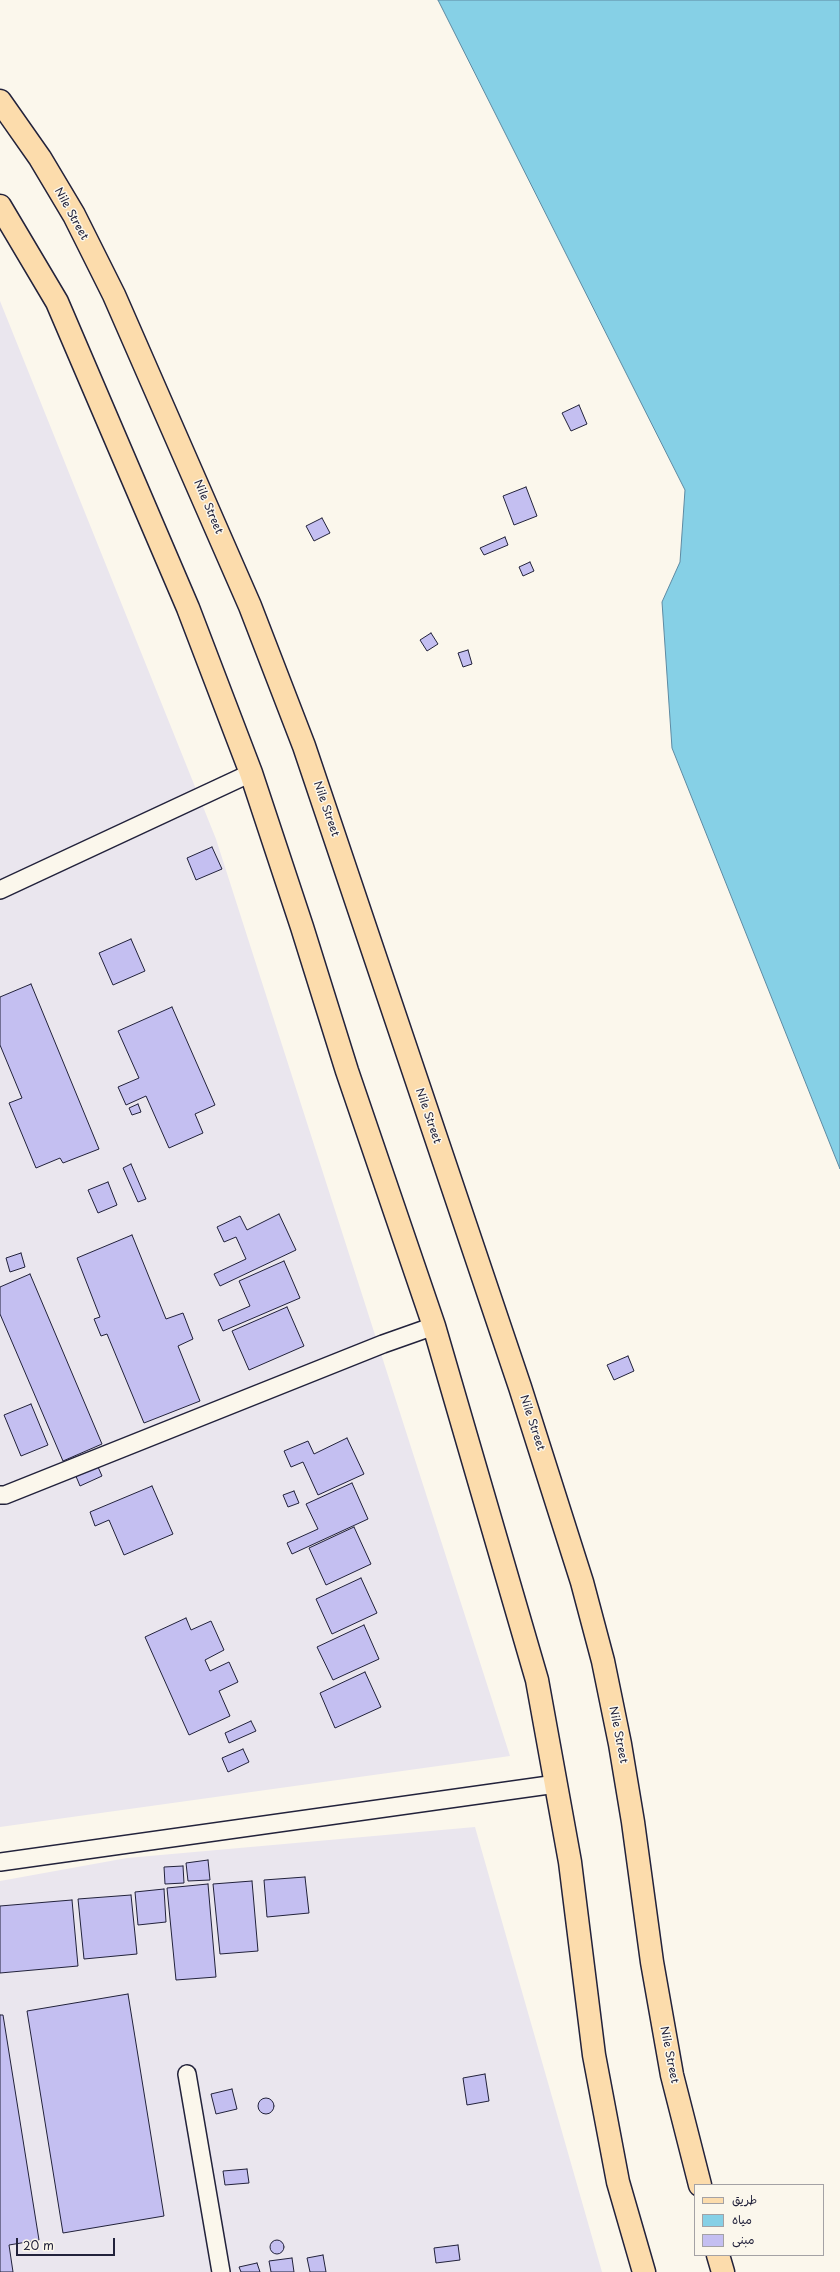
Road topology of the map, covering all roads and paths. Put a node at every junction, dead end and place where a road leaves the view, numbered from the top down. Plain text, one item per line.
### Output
1 (0, 101) edge
2 (0, 206) edge
3 (251, 773) junction
4 (0, 890) edge
5 (434, 1326) junction
6 (0, 1495) edge
7 (556, 1784) junction
8 (0, 1862) edge
9 (187, 2074) dead end
10 (700, 2184) edge
11 (718, 2256) edge
12 (221, 2272) edge
13 (644, 2272) edge
14 (723, 2272) edge

1 - 10 main road, Nile Street
2 - 3 main road
3 - 4 lane
3 - 5 main road
5 - 6 lane
5 - 7 main road
7 - 8 lane
7 - 13 main road
9 - 12 lane
11 - 14 main road

